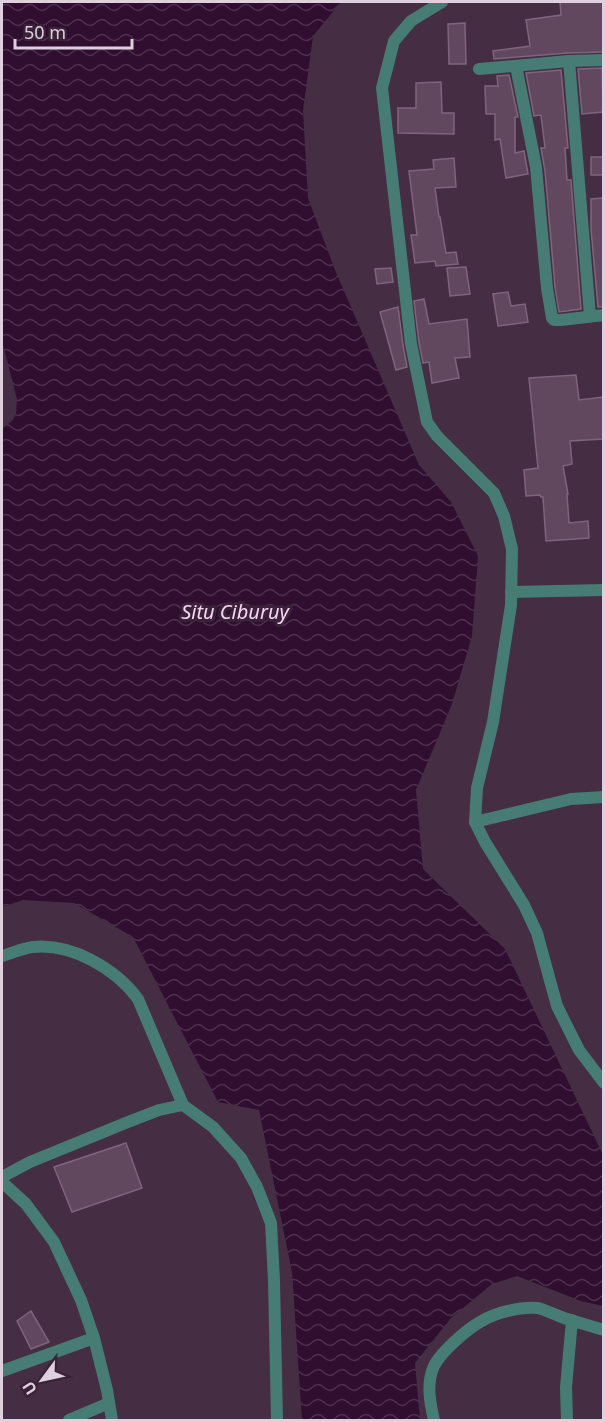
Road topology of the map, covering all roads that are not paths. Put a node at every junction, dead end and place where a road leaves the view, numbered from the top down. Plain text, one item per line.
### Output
1 (442, 2) edge
2 (603, 60) edge
3 (569, 61) junction
4 (516, 66) junction
5 (479, 69) dead end
6 (590, 315) junction
7 (603, 315) edge
8 (603, 590) edge
9 (512, 592) junction
10 (603, 797) edge
11 (475, 822) junction
12 (2, 956) edge
13 (603, 1083) edge
14 (183, 1105) junction
15 (2, 1177) edge
16 (2, 1182) edge
17 (572, 1320) junction
18 (603, 1330) edge
19 (94, 1338) junction
20 (2, 1371) edge
21 (109, 1403) junction
22 (69, 1420) edge
23 (112, 1420) edge
24 (277, 1420) edge
25 (434, 1420) edge
26 (567, 1420) edge

1 - 9 street
2 - 3 street
3 - 4 street
3 - 6 street
4 - 5 street
4 - 6 street
6 - 7 street
8 - 9 street
9 - 11 street
10 - 11 street
11 - 13 street
12 - 14 street
14 - 15 street
14 - 24 street
16 - 19 street
17 - 18 street
17 - 25 street
17 - 26 street
19 - 20 street
19 - 21 street
21 - 22 street
21 - 23 street

